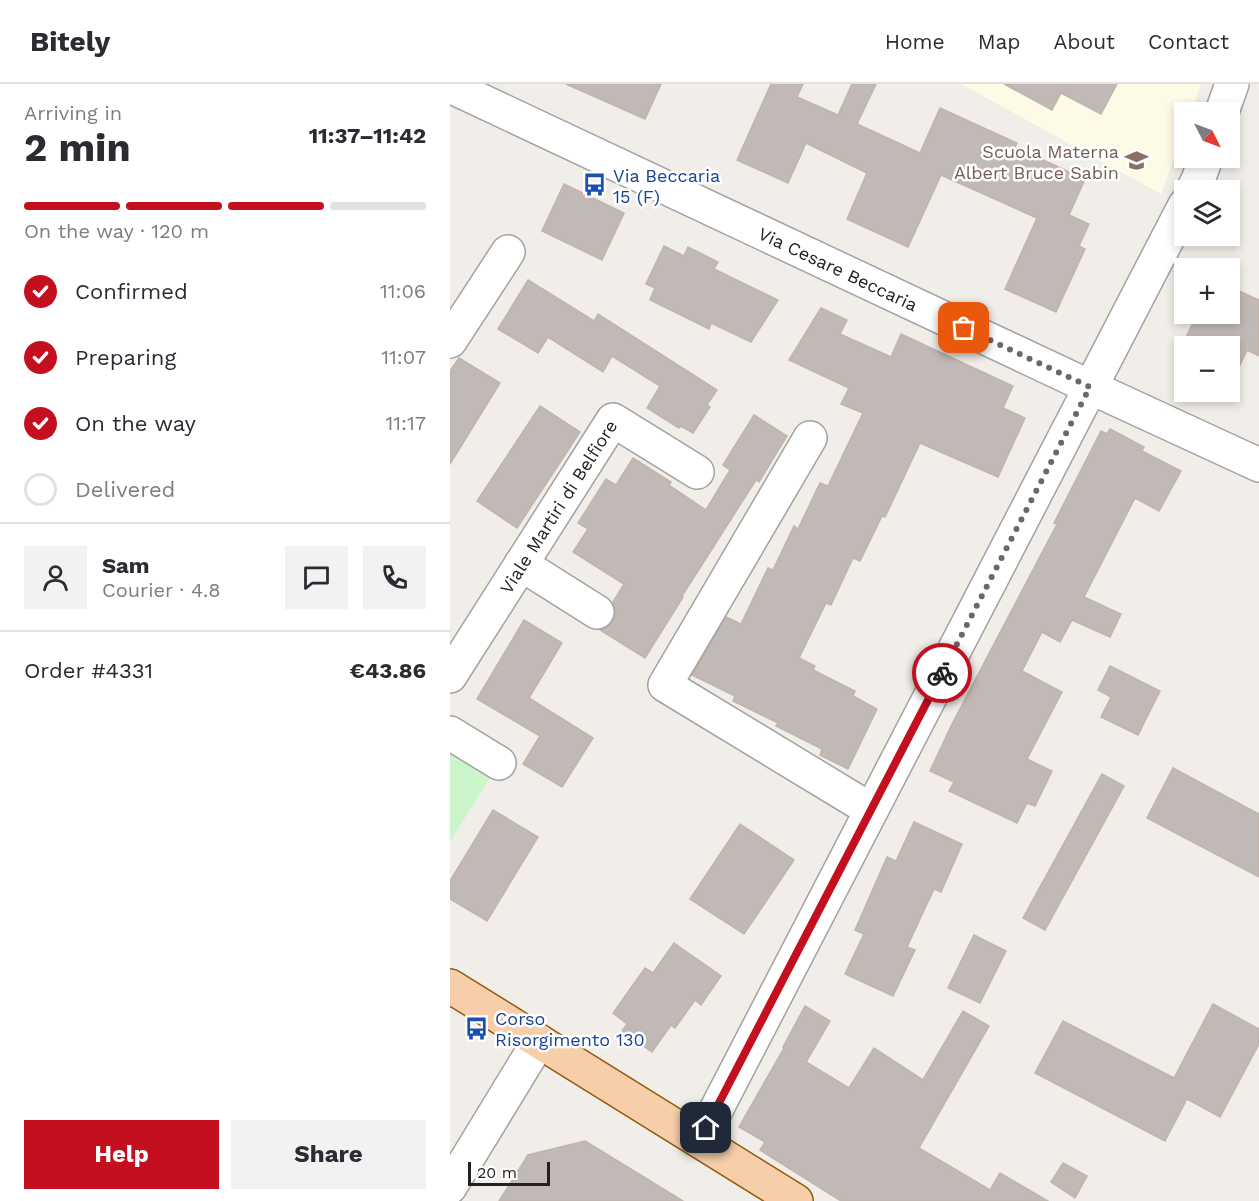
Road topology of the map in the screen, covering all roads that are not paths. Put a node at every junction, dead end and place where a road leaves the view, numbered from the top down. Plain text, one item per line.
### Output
1 (1232, 84) edge
2 (450, 86) edge
3 (1226, 102) edge
4 (1174, 226) edge
5 (508, 252) dead end
6 (450, 341) edge
7 (1090, 387) junction
8 (810, 438) dead end
9 (1259, 465) edge
10 (697, 472) dead end
11 (521, 564) junction
12 (597, 612) dead end
13 (450, 676) edge
14 (450, 733) edge
15 (499, 763) dead end
16 (871, 810) junction
17 (450, 986) edge
18 (539, 1041) junction
19 (700, 1141) junction
20 (450, 1187) edge
21 (796, 1201) edge

1 - 3 street
2 - 7 street, Via Cesare Beccaria
4 - 7 street
5 - 6 street
7 - 9 street, Via Cesare Beccaria
7 - 16 street
8 - 16 street
10 - 11 street, Viale Martiri di Belfiore
11 - 12 street
11 - 13 street, Viale Martiri di Belfiore
14 - 15 street
16 - 19 street
17 - 18 main road
18 - 19 main road
18 - 20 street
19 - 21 main road

